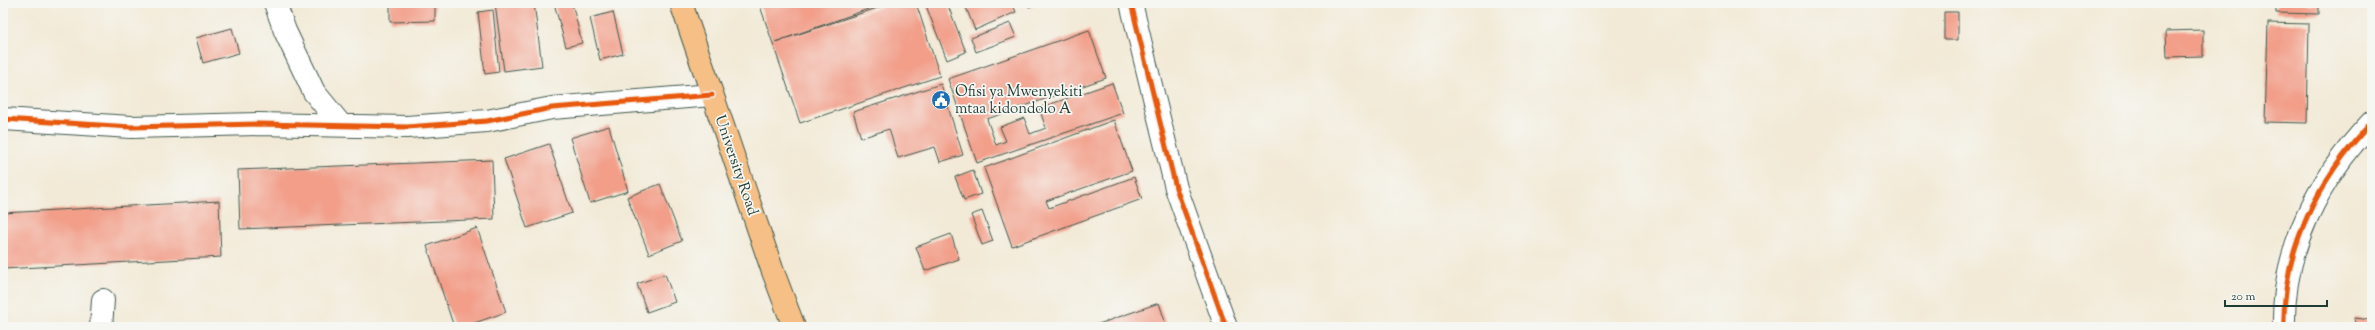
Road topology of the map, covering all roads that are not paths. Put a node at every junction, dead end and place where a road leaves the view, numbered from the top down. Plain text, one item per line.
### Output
1 (275, 3) edge
2 (680, 3) edge
3 (1131, 3) edge
4 (712, 95) junction
5 (3, 119) edge
6 (2372, 122) edge
7 (341, 125) junction
8 (103, 300) dead end
9 (101, 327) edge
10 (794, 327) edge
11 (1226, 327) edge
12 (2284, 327) edge

1 - 7 street
2 - 4 main road, University Road
3 - 11 street
4 - 7 street
4 - 10 main road, University Road
5 - 7 street
6 - 12 street
8 - 9 street

